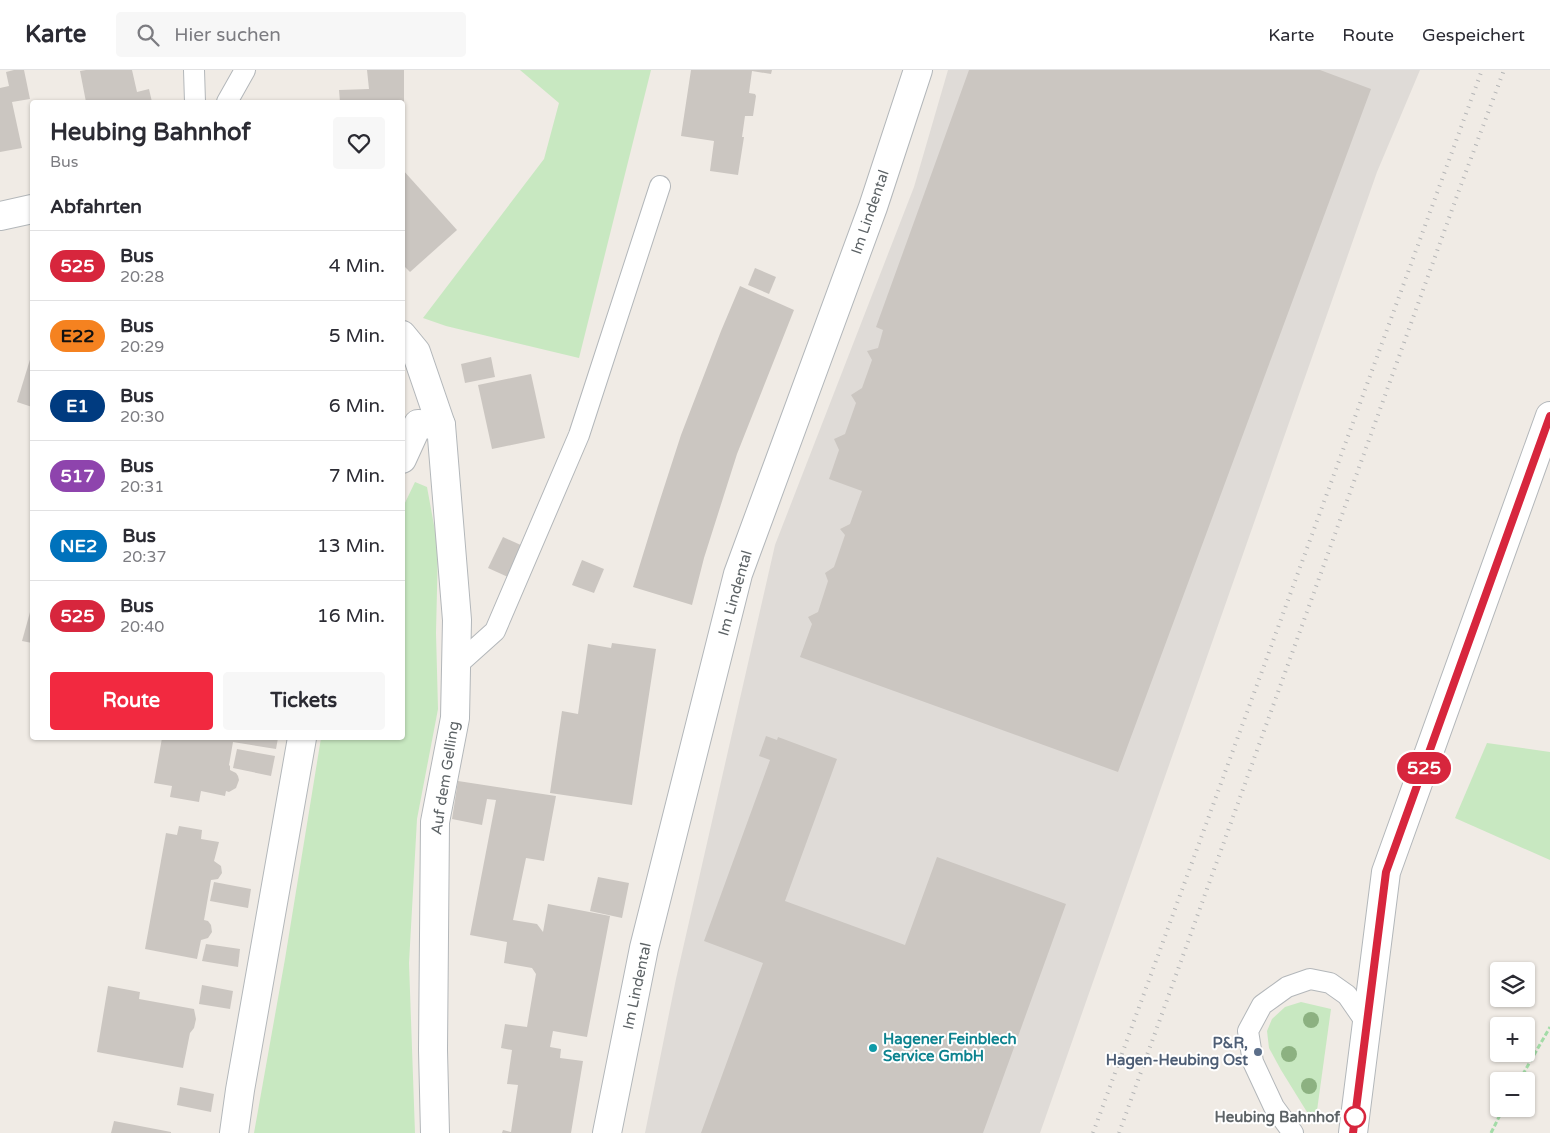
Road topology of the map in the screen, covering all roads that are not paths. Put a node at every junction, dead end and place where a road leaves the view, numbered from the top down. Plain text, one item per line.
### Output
1 (194, 70) edge
2 (244, 70) edge
3 (918, 70) edge
4 (195, 100) edge
5 (228, 100) edge
6 (660, 186) dead end
7 (30, 210) edge
8 (0, 216) edge
9 (405, 339) edge
10 (1550, 416) edge
11 (441, 425) junction
12 (405, 452) edge
13 (456, 666) junction
14 (302, 740) edge
15 (1367, 1024) junction
16 (234, 1133) edge
17 (435, 1133) edge
18 (607, 1133) edge
19 (1294, 1133) edge
20 (1353, 1133) edge

1 - 4 lane
2 - 5 lane
3 - 18 street, Im Lindental
6 - 13 lane
7 - 8 street
9 - 11 street, Auf dem Gelling
10 - 15 street
11 - 12 street
11 - 13 street, Auf dem Gelling
13 - 17 street, Auf dem Gelling
14 - 16 street
15 - 19 lane
15 - 20 street

